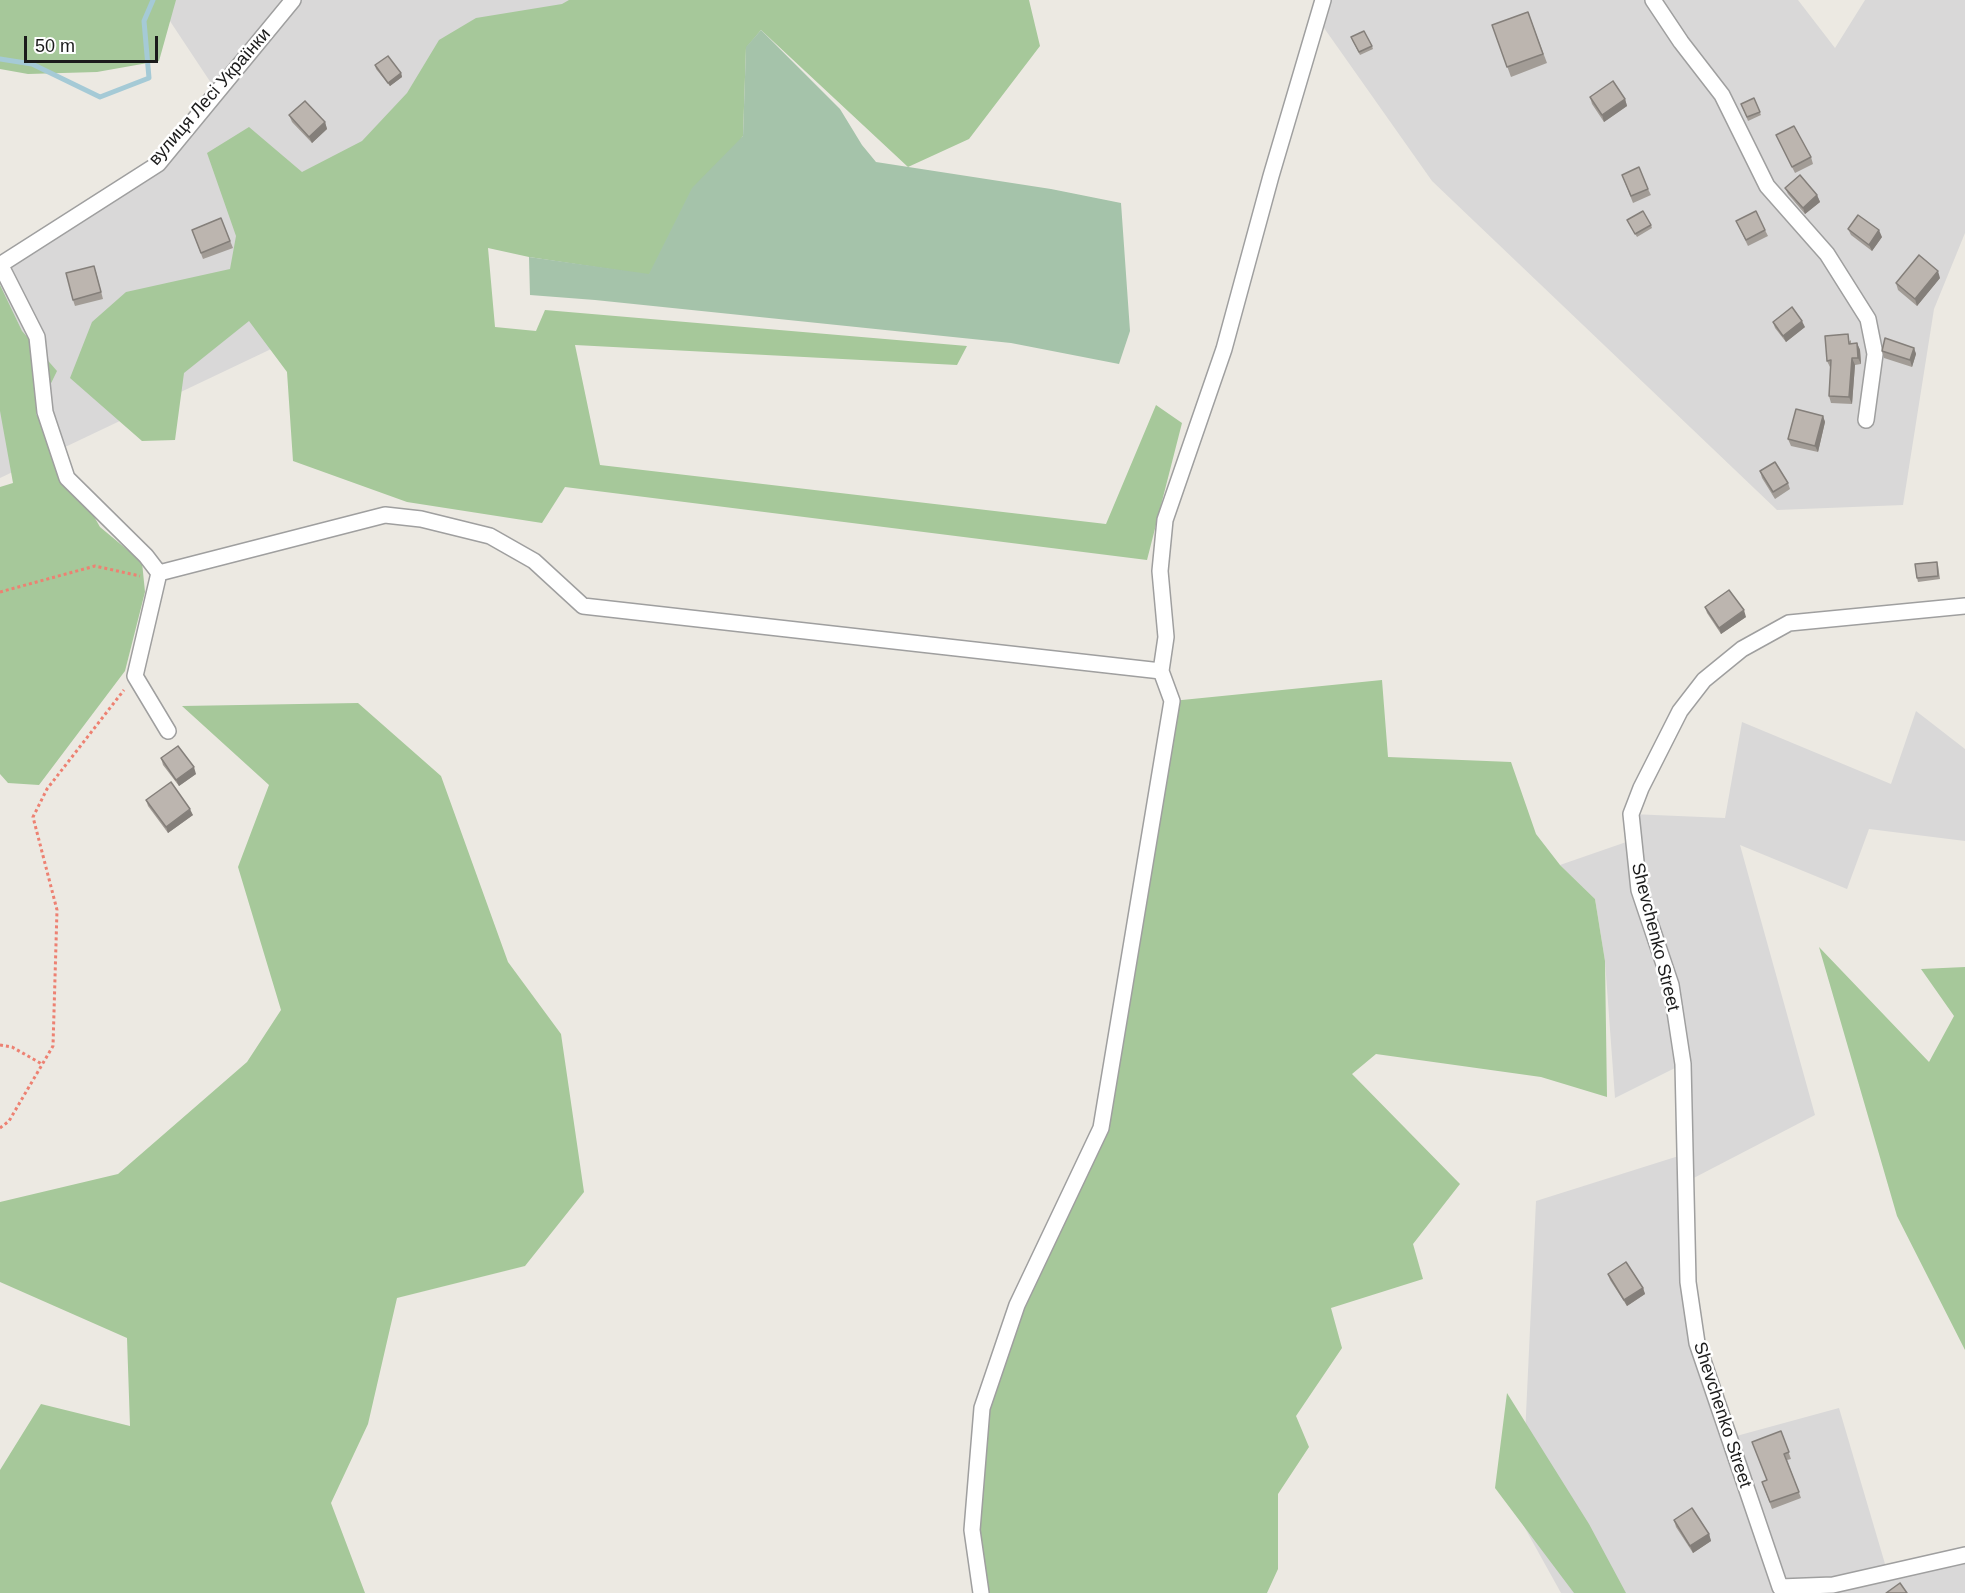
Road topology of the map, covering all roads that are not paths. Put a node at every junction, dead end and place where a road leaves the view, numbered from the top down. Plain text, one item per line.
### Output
1 (293, 0) edge
2 (1323, 0) edge
3 (1653, 0) edge
4 (1, 265) edge
5 (1866, 420) dead end
6 (159, 573) junction
7 (1965, 606) edge
8 (1161, 671) junction
9 (168, 731) dead end
10 (1965, 1555) edge
11 (1776, 1590) edge
12 (981, 1593) edge

1 - 4 street, вулиця Лесі Українки
2 - 8 street
3 - 5 street
4 - 6 street
6 - 8 street
6 - 9 street
7 - 11 street, Shevchenko Street
8 - 12 street
10 - 11 street, Shevchenko Street

